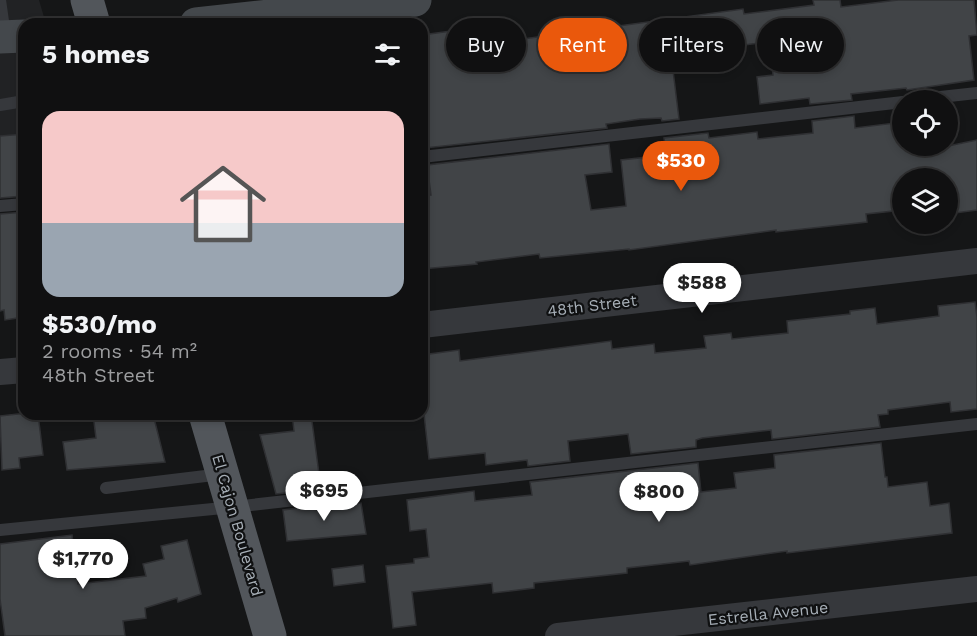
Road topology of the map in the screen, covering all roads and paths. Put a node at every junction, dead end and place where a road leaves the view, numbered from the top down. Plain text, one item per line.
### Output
1 (0, 0) edge
2 (87, 0) edge
3 (415, 0) edge
4 (346, 16) edge
5 (92, 18) edge
6 (308, 18) edge
7 (10, 36) edge
8 (977, 93) edge
9 (958, 95) edge
10 (18, 102) edge
11 (892, 103) edge
12 (0, 105) edge
13 (428, 156) edge
14 (18, 204) edge
15 (0, 206) edge
16 (977, 261) edge
17 (428, 324) edge
18 (18, 370) edge
19 (0, 372) edge
20 (207, 420) edge
21 (977, 424) edge
22 (223, 474) junction
23 (106, 488) dead end
24 (234, 507) junction
25 (0, 530) edge
26 (977, 589) edge
27 (270, 636) edge
28 (558, 636) edge

1 - 7 lane
2 - 5 main road
3 - 4 main road
4 - 6 main road
8 - 9 lane
10 - 12 lane
11 - 13 lane
14 - 15 lane
16 - 17 street, 48th Street
18 - 19 street
20 - 22 main road, El Cajon Boulevard
21 - 24 lane
22 - 23 lane
22 - 24 main road, El Cajon Boulevard
24 - 25 lane
24 - 27 main road, El Cajon Boulevard
26 - 28 street, Estrella Avenue

